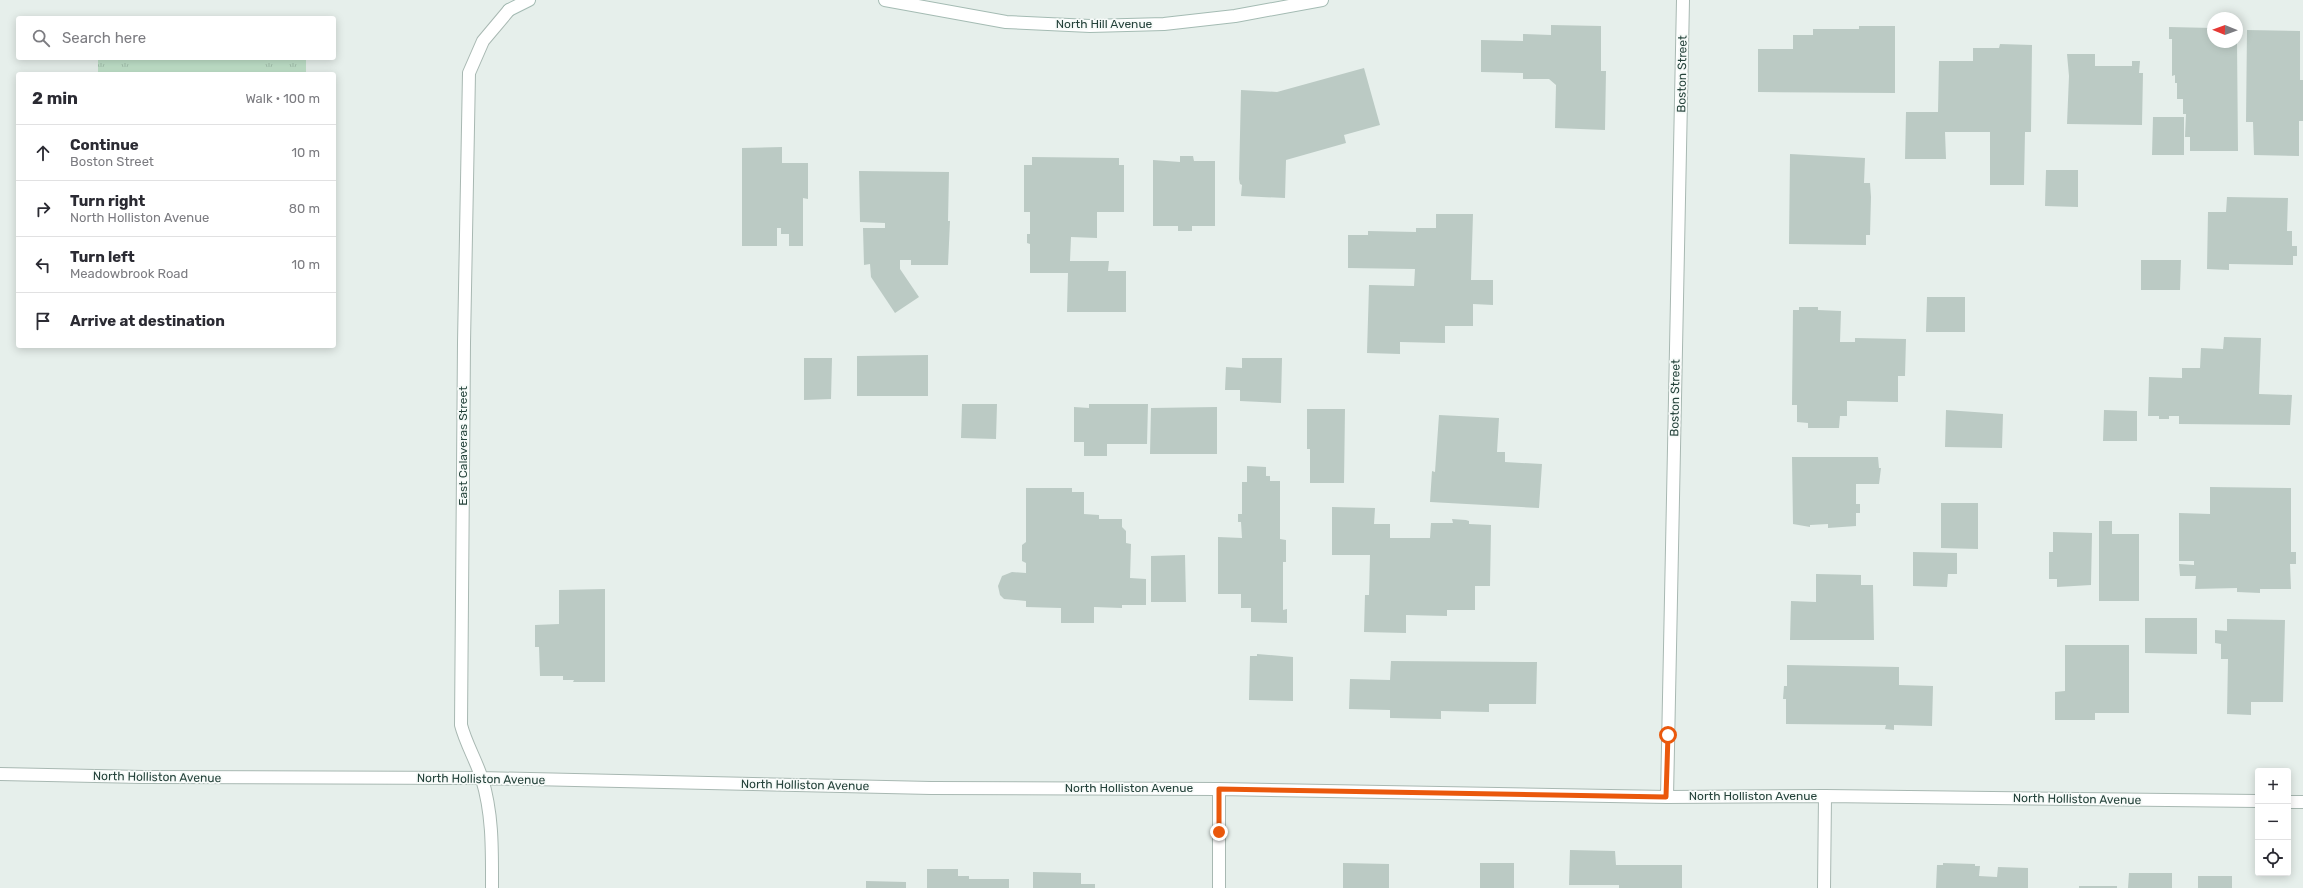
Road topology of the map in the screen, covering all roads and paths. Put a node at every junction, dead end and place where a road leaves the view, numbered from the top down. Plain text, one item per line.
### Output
1 (529, 0) edge
2 (885, 0) edge
3 (1322, 0) edge
4 (1683, 0) edge
5 (0, 774) edge
6 (482, 778) junction
7 (1219, 789) junction
8 (1825, 796) junction
9 (1666, 797) junction
10 (2255, 802) edge
11 (2291, 802) edge
12 (2303, 802) edge
13 (492, 888) edge
14 (1219, 888) edge
15 (1824, 888) edge

1 - 6 street, East Calaveras Street
2 - 3 street, North Hill Avenue
4 - 9 street, Boston Street
5 - 6 street, North Holliston Avenue
6 - 7 street, North Holliston Avenue
6 - 13 street, East Calaveras Street
7 - 9 street, North Holliston Avenue
7 - 14 street
8 - 9 street, North Holliston Avenue
8 - 10 street, North Holliston Avenue
8 - 15 street
11 - 12 street

